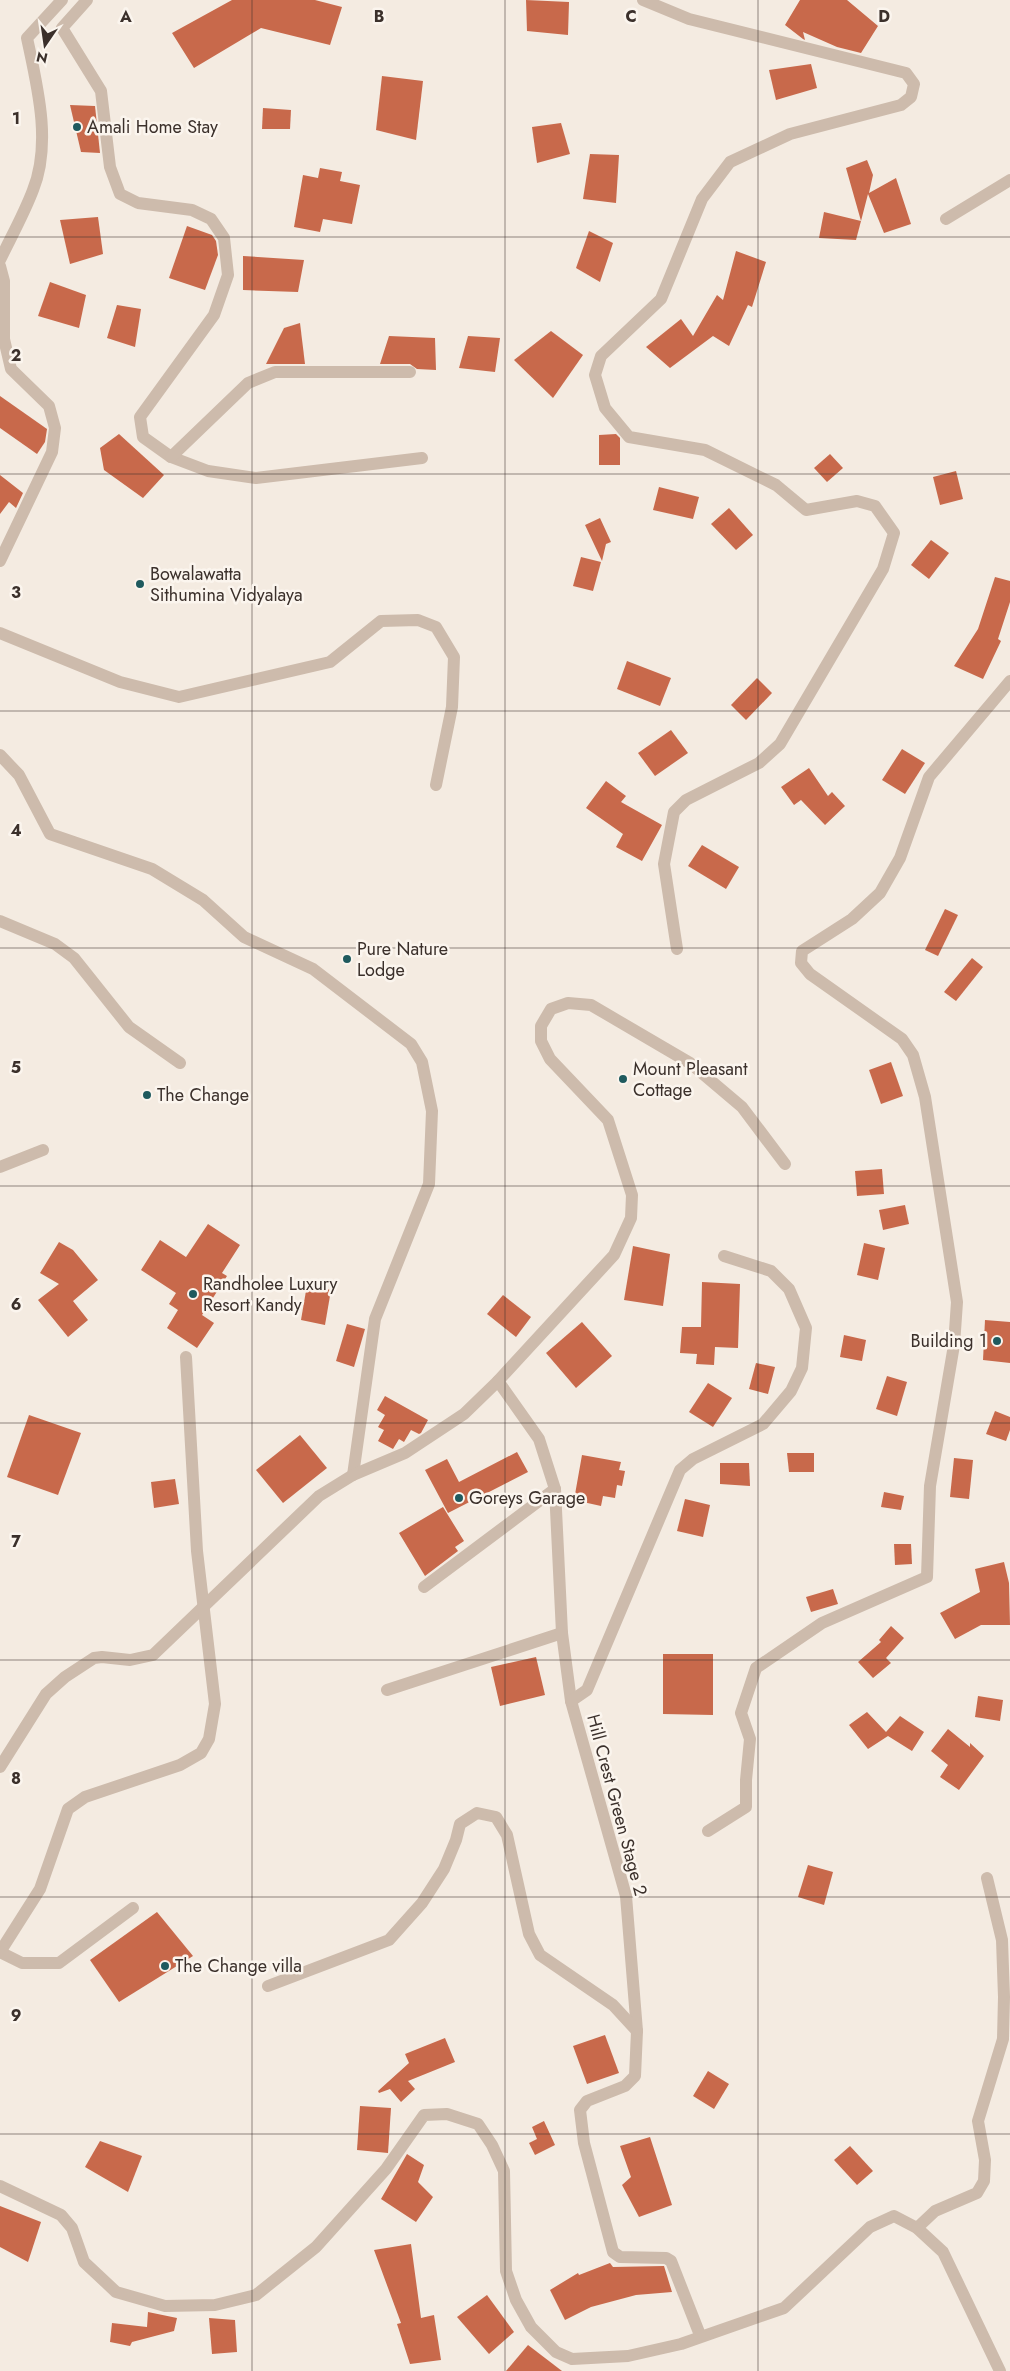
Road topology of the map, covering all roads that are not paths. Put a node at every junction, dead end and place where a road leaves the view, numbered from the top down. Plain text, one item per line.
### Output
1 (62, 0) edge
2 (87, 0) edge
3 (643, 0) edge
4 (1010, 180) edge
5 (946, 219) dead end
6 (0, 260) edge
7 (0, 266) edge
8 (410, 372) dead end
9 (171, 457) junction
10 (422, 458) dead end
11 (0, 561) edge
12 (0, 633) edge
13 (1010, 681) edge
14 (0, 755) edge
15 (436, 785) dead end
16 (0, 921) edge
17 (677, 950) dead end
18 (180, 1063) dead end
19 (43, 1150) dead end
20 (785, 1164) dead end
21 (0, 1167) edge
22 (724, 1256) dead end
23 (186, 1357) dead end
24 (498, 1381) junction
25 (353, 1475) junction
26 (555, 1489) junction
27 (424, 1587) dead end
28 (204, 1607) junction
29 (562, 1633) junction
30 (387, 1690) dead end
31 (571, 1701) junction
32 (0, 1767) edge
33 (708, 1831) dead end
34 (987, 1878) dead end
35 (133, 1908) dead end
36 (0, 1952) edge
37 (268, 1986) dead end
38 (637, 2031) junction
39 (0, 2186) edge
40 (917, 2228) junction
41 (700, 2335) junction
42 (1000, 2371) edge

1 - 6 street
2 - 9 street
3 - 17 street
4 - 5 street
7 - 11 street
8 - 9 street
9 - 10 street
12 - 15 street
13 - 33 street
14 - 25 street
16 - 18 street
19 - 21 street
20 - 24 street
22 - 31 street
23 - 28 street
24 - 25 street
24 - 26 street, Hill Crest Green Stage 2
25 - 28 street
26 - 27 street
26 - 29 street, Hill Crest Green Stage 2
28 - 32 street
28 - 36 street
29 - 30 street
29 - 31 street, Hill Crest Green Stage 2
31 - 38 street, Hill Crest Green Stage 2
34 - 40 street
35 - 36 street
37 - 38 street
38 - 41 street, Hill Crest Green Stage 2
39 - 41 street
40 - 41 street
40 - 42 street

